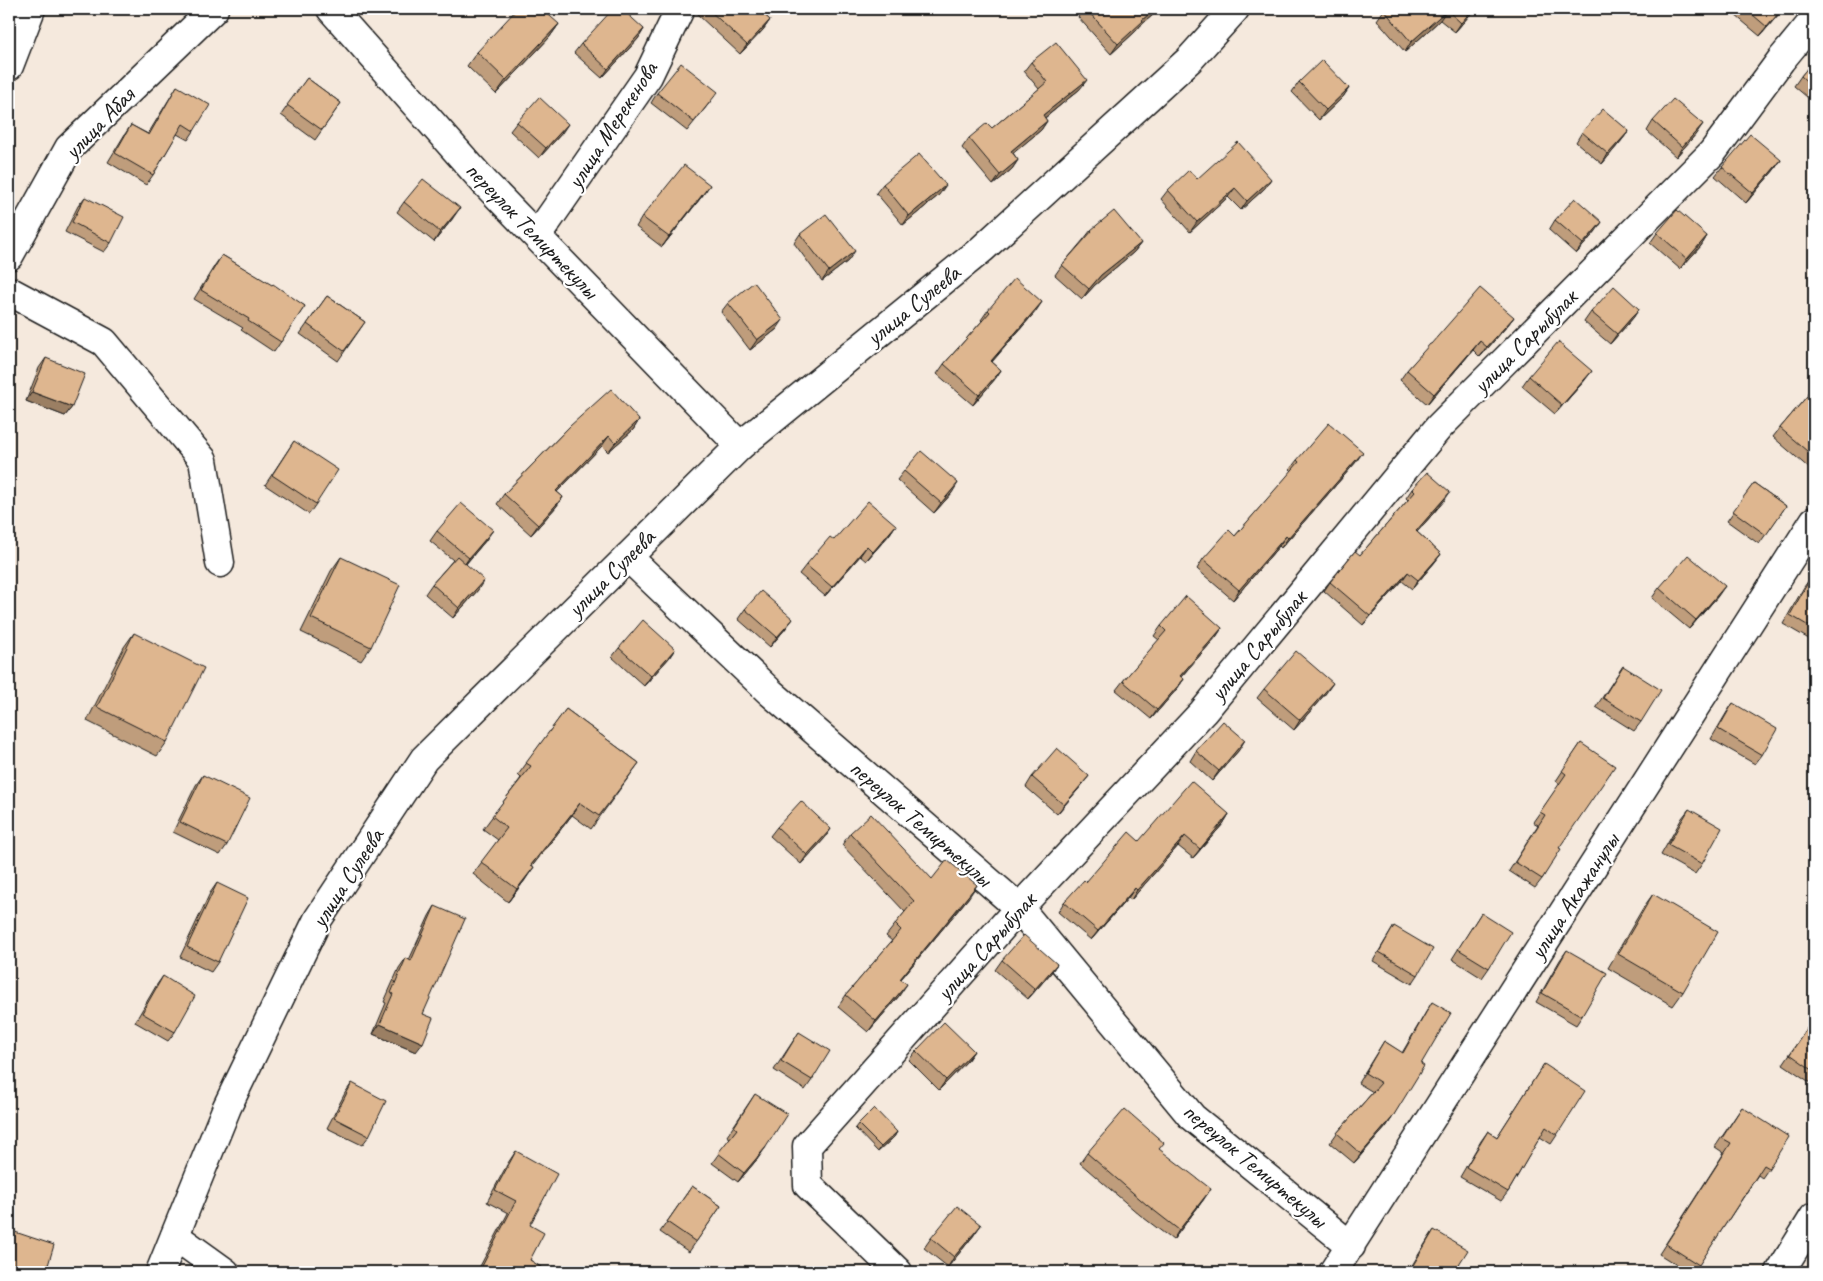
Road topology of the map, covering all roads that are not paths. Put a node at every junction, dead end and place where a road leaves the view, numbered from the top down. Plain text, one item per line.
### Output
1 (31, 9) edge
2 (214, 9) edge
3 (331, 9) edge
4 (680, 9) edge
5 (1235, 9) edge
6 (1814, 20) edge
7 (9, 66) edge
8 (537, 236) junction
9 (9, 256) edge
10 (9, 291) edge
11 (740, 446) junction
12 (1814, 521) edge
13 (628, 557) junction
14 (220, 563) dead end
15 (1019, 908) junction
16 (1814, 1217) edge
17 (175, 1236) junction
18 (1351, 1246) junction
19 (160, 1272) edge
20 (225, 1272) edge
21 (898, 1272) edge
22 (1334, 1272) edge
23 (1780, 1272) edge

1 - 7 street
2 - 9 street, улица Абая
3 - 8 street, переулок Темиртекулы
4 - 8 street, улица Мерекенова
5 - 11 street, улица Сулеева
6 - 15 street, улица Сарыбулак
8 - 11 street, переулок Темиртекулы
10 - 14 street
11 - 13 street, улица Сулеева
12 - 18 street, улица Акажанулы
13 - 15 street, переулок Темиртекулы
13 - 17 street, улица Сулеева
15 - 18 street, переулок Темиртекулы
15 - 21 street, улица Сарыбулак
16 - 23 street
17 - 19 street, улица Сулеева
17 - 20 street
18 - 22 street, улица Акажанулы

